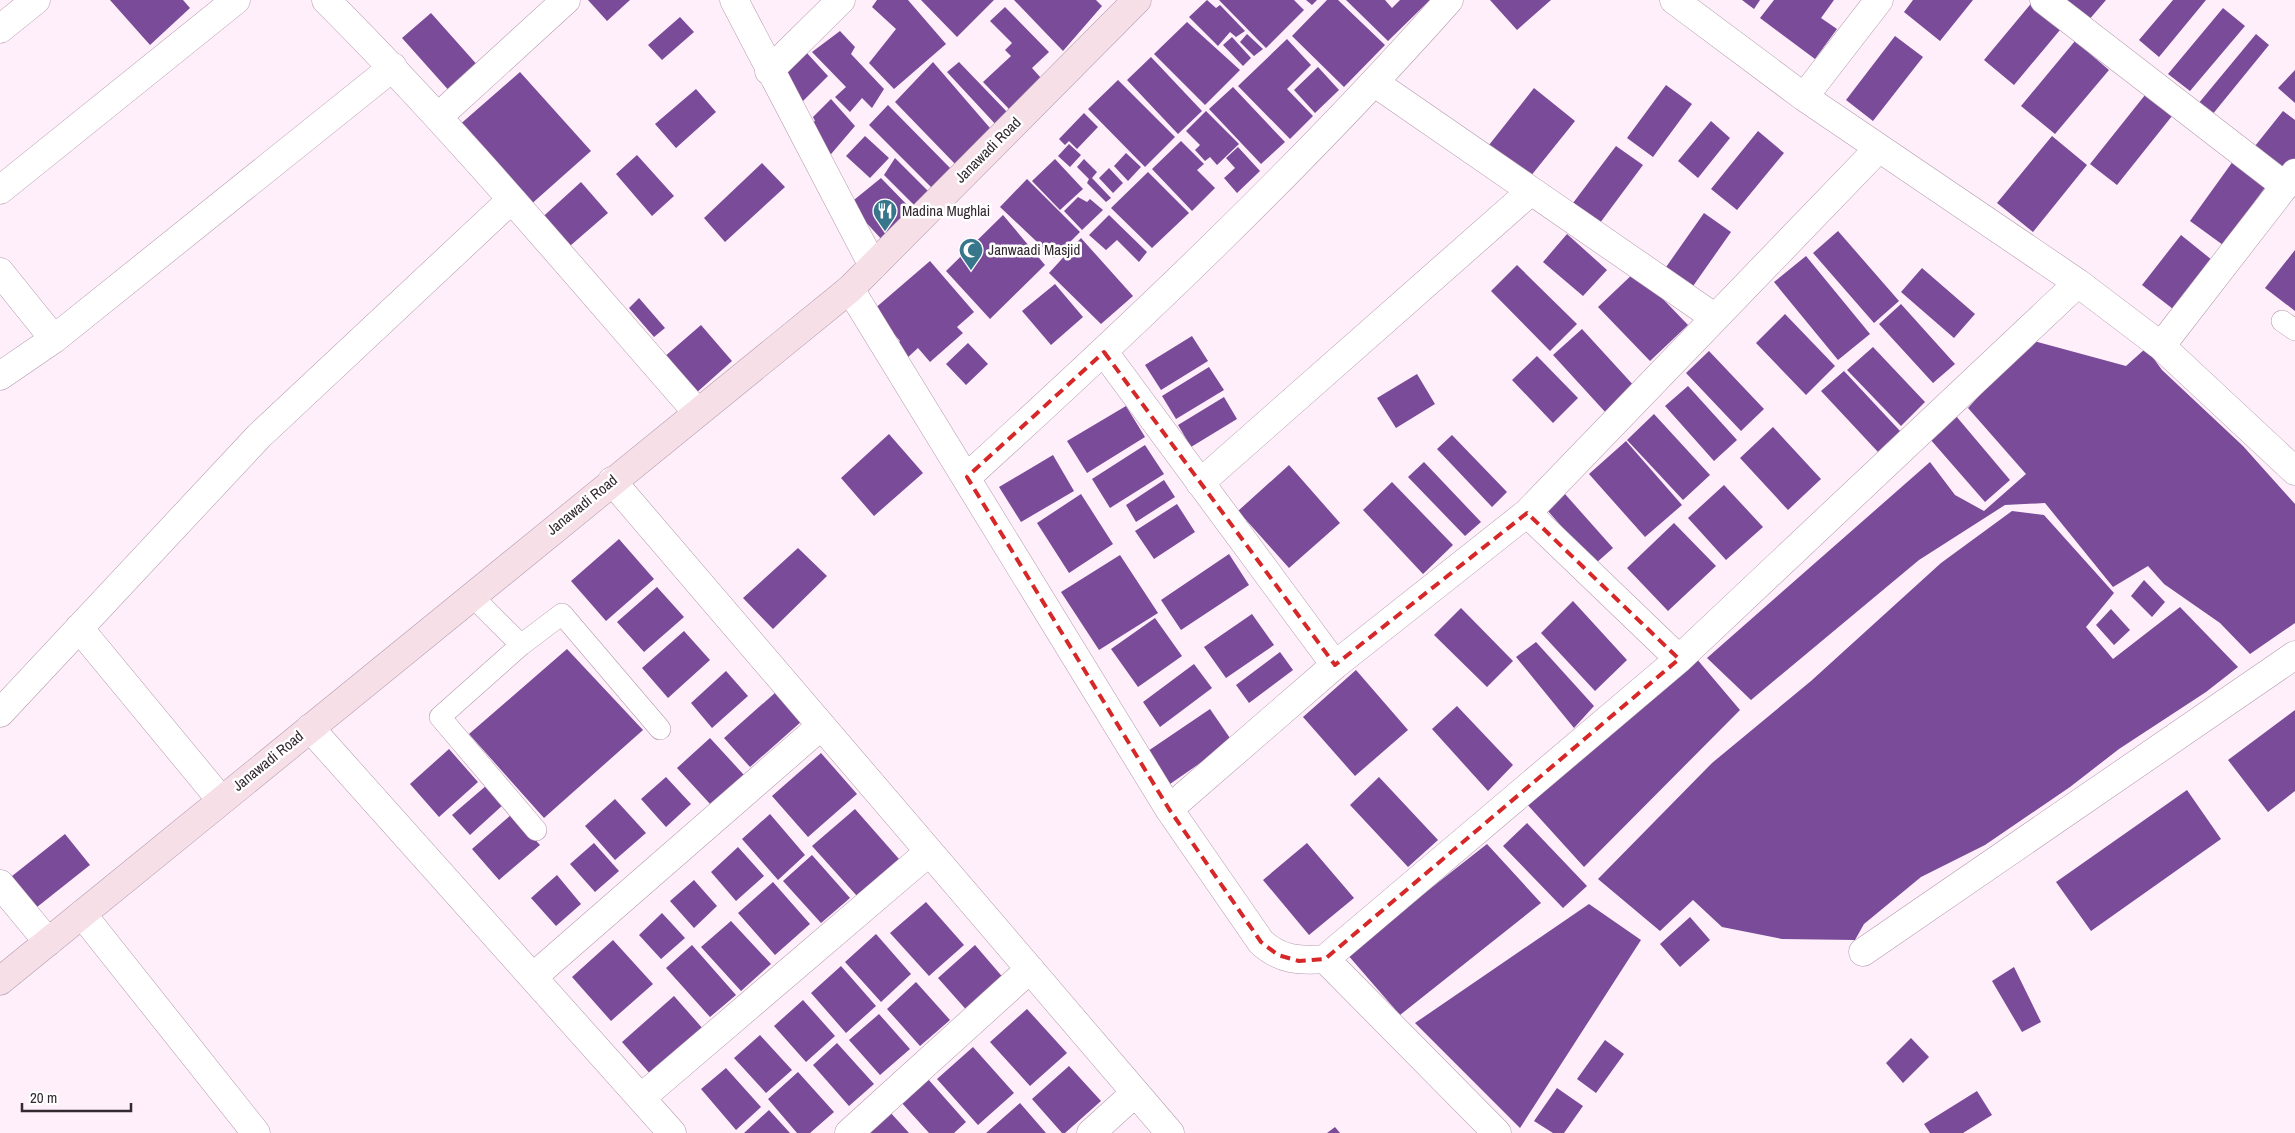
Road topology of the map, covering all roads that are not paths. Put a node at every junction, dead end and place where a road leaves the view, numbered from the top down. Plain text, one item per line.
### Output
1 (36, 0) edge
2 (236, 0) edge
3 (326, 0) edge
4 (566, 0) edge
5 (734, 0) edge
6 (841, 0) edge
7 (1137, 0) edge
8 (1449, 0) edge
9 (1674, 0) edge
10 (1879, 0) edge
11 (2044, 0) edge
12 (0, 29) edge
13 (393, 67) junction
14 (770, 71) junction
15 (1375, 84) junction
16 (1804, 97) junction
17 (438, 117) junction
18 (1879, 148) junction
19 (2290, 180) edge
20 (0, 190) edge
21 (1531, 191) junction
22 (511, 200) junction
23 (873, 266) junction
24 (0, 272) edge
25 (2078, 283) junction
26 (850, 289) junction
27 (1714, 317) junction
28 (54, 339) junction
29 (2161, 346) junction
30 (1104, 352) junction
31 (0, 376) edge
32 (697, 412) junction
33 (2295, 471) edge
34 (967, 477) junction
35 (612, 480) junction
36 (1200, 483) junction
37 (1527, 512) junction
38 (472, 595) junction
39 (79, 628) junction
40 (521, 645) junction
41 (2295, 655) edge
42 (1678, 659) junction
43 (1334, 665) junction
44 (0, 713) edge
45 (821, 726) junction
46 (310, 728) junction
47 (660, 729) dead end
48 (221, 800) junction
49 (1169, 809) junction
50 (536, 830) dead end
51 (929, 852) junction
52 (0, 884) edge
53 (82, 914) junction
54 (48, 942) junction
55 (1863, 952) dead end
56 (1324, 959) junction
57 (1030, 969) junction
58 (533, 977) junction
59 (0, 981) edge
60 (1136, 1093) junction
61 (641, 1098) junction
62 (256, 1133) edge
63 (672, 1133) edge
64 (848, 1133) edge
65 (1091, 1133) edge
66 (1170, 1133) edge
67 (1497, 1133) edge

1 - 12 street
2 - 20 street
3 - 13 street
4 - 17 street
5 - 14 street
6 - 14 street
7 - 23 street, Janawadi Road
8 - 15 street
9 - 16 street
10 - 16 street
11 - 19 street
13 - 17 street
13 - 28 street
14 - 23 street
15 - 21 street
15 - 30 street
16 - 18 street
17 - 22 street
18 - 25 street
18 - 27 street
19 - 29 street
21 - 27 street
21 - 36 street
22 - 32 street
22 - 39 street
23 - 26 street, Janawadi Road
24 - 28 street
25 - 29 street
25 - 42 street
26 - 32 street, Janawadi Road
26 - 34 street
27 - 37 street
28 - 31 street
29 - 33 street
30 - 34 street
30 - 36 street
32 - 35 street, Janawadi Road
34 - 49 street
35 - 38 street, Janawadi Road
35 - 45 street
36 - 43 street
37 - 42 street
37 - 43 street
38 - 40 lane
38 - 46 street, Janawadi Road
39 - 44 street
39 - 48 street
40 - 47 lane
40 - 50 lane
41 - 55 street
42 - 56 street
43 - 49 street
45 - 51 street
45 - 58 street
46 - 48 street, Janawadi Road
46 - 58 street
48 - 53 street, Janawadi Road
49 - 56 street
51 - 57 street
51 - 61 street
52 - 54 street
53 - 54 street, Janawadi Road
53 - 62 street
54 - 59 street, Janawadi Road
56 - 67 street
57 - 60 street
57 - 64 street
58 - 61 street
60 - 65 street
60 - 66 street
61 - 63 street

